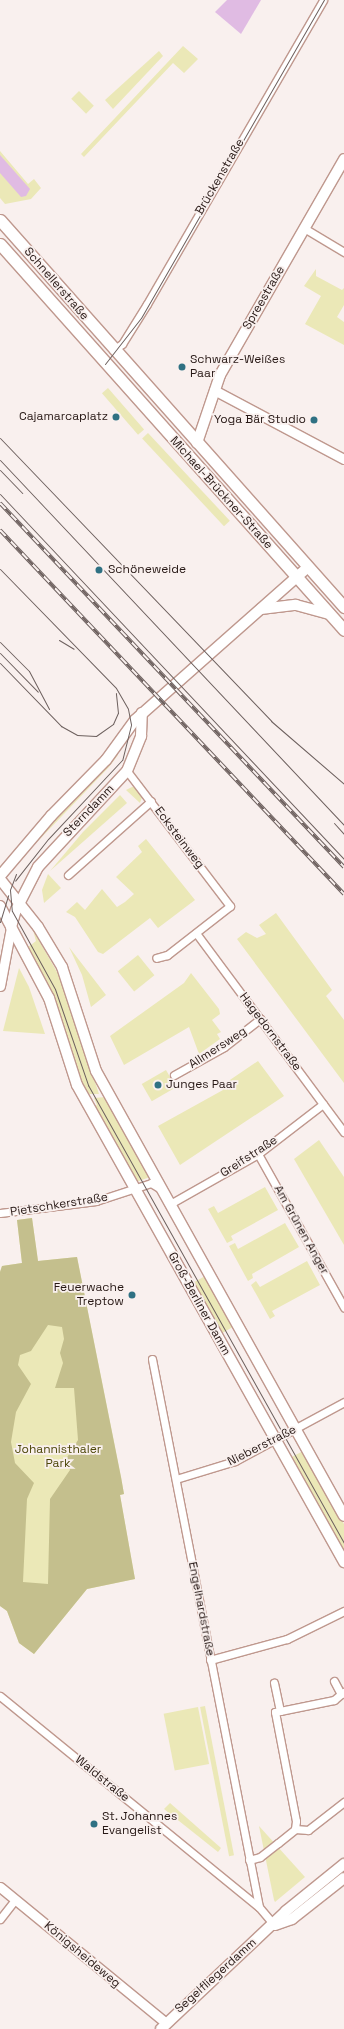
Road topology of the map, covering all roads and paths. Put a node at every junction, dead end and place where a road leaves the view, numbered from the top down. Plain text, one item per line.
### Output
1 (322, 0) edge
2 (344, 159) edge
3 (0, 220) edge
4 (304, 228) junction
5 (0, 244) edge
6 (344, 252) edge
7 (112, 349) junction
8 (98, 356) junction
9 (214, 390) junction
10 (197, 443) junction
11 (344, 459) edge
12 (308, 567) junction
13 (298, 576) junction
14 (344, 607) edge
15 (259, 610) junction
16 (330, 614) junction
17 (344, 630) edge
18 (142, 713) junction
19 (131, 777) junction
20 (151, 801) junction
21 (68, 875) dead end
22 (0, 878) edge
23 (19, 902) junction
24 (0, 906) edge
25 (11, 927) junction
26 (196, 933) junction
27 (156, 958) dead end
28 (0, 986) edge
29 (260, 1020) junction
30 (174, 1075) dead end
31 (323, 1104) junction
32 (344, 1132) edge
33 (258, 1154) junction
34 (135, 1189) junction
35 (162, 1190) junction
36 (170, 1204) junction
37 (0, 1214) edge
38 (344, 1307) edge
39 (152, 1359) dead end
40 (344, 1402) edge
41 (296, 1430) junction
42 (275, 1441) junction
43 (176, 1479) junction
44 (344, 1516) edge
45 (344, 1562) edge
46 (344, 1611) edge
47 (210, 1660) junction
48 (334, 1681) dead end
49 (274, 1683) dead end
50 (343, 1693) edge
51 (0, 1696) edge
52 (280, 1711) junction
53 (344, 1802) edge
54 (295, 1829) junction
55 (249, 1860) junction
56 (344, 1864) edge
57 (344, 1878) edge
58 (0, 1887) edge
59 (15, 1900) junction
60 (259, 1907) junction
61 (0, 1918) edge
62 (274, 1926) junction
63 (162, 2026) edge

1 - 7 street, Brückenstraße
2 - 4 main road, Spreestraße
3 - 7 main road, Schnellerstraße
4 - 6 street
4 - 9 main road, Spreestraße
5 - 8 main road, Schnellerstraße
7 - 8 main road
7 - 10 main road, Michael-Brückner-Straße
8 - 13 main road, Michael-Brückner-Straße
9 - 10 main road, Spreestraße
9 - 11 street
10 - 12 main road, Michael-Brückner-Straße
12 - 13 main road, Sterndamm
12 - 14 main road, Michael-Brückner-Straße
13 - 15 main road, Sterndamm
13 - 16 main road, Michael-Brückner-Straße
15 - 16 main road
15 - 18 main road, Sterndamm
16 - 17 main road, Michael-Brückner-Straße
18 - 19 main road, Sterndamm
18 - 22 main road, Sterndamm
19 - 20 street, Ecksteinweg
19 - 23 main road, Sterndamm
20 - 21 street
20 - 26 street, Ecksteinweg
22 - 23 main road
23 - 25 main road, Sterndamm
23 - 35 main road, Groß-Berliner Damm
24 - 25 main road
25 - 28 street, Sterndamm
25 - 34 main road, Groß-Berliner Damm
26 - 27 street
26 - 29 street, Hagedornstraße
29 - 30 street, Allmersweg
29 - 31 street, Hagedornstraße
31 - 32 street, Hagedornstraße
31 - 33 street, Greifstraße
33 - 36 street, Greifstraße
33 - 38 street, Am Grünen Anger
34 - 35 street, Pietschkerstraße
34 - 37 street, Pietschkerstraße
34 - 42 main road, Groß-Berliner Damm
35 - 36 main road, Groß-Berliner Damm
36 - 41 main road, Groß-Berliner Damm
39 - 43 street, Engelhardstraße
40 - 41 street, Nieberstraße
41 - 42 street, Nieberstraße
41 - 44 main road, Groß-Berliner Damm
42 - 43 street, Nieberstraße
42 - 45 main road, Groß-Berliner Damm
43 - 47 street, Engelhardstraße
46 - 47 street
47 - 55 street, Engelhardstraße
48 - 50 street
49 - 52 street
50 - 52 street
51 - 60 street, Waldstraße
52 - 54 street
53 - 54 street
54 - 55 street
55 - 60 street, Engelhardstraße
56 - 62 main road, Segelfliegerdamm
57 - 62 main road, Segelfliegerdamm
58 - 59 street, Königsheideweg
59 - 61 street
59 - 63 street, Königsheideweg
60 - 62 street, Engelhardstraße
62 - 63 main road, Segelfliegerdamm

